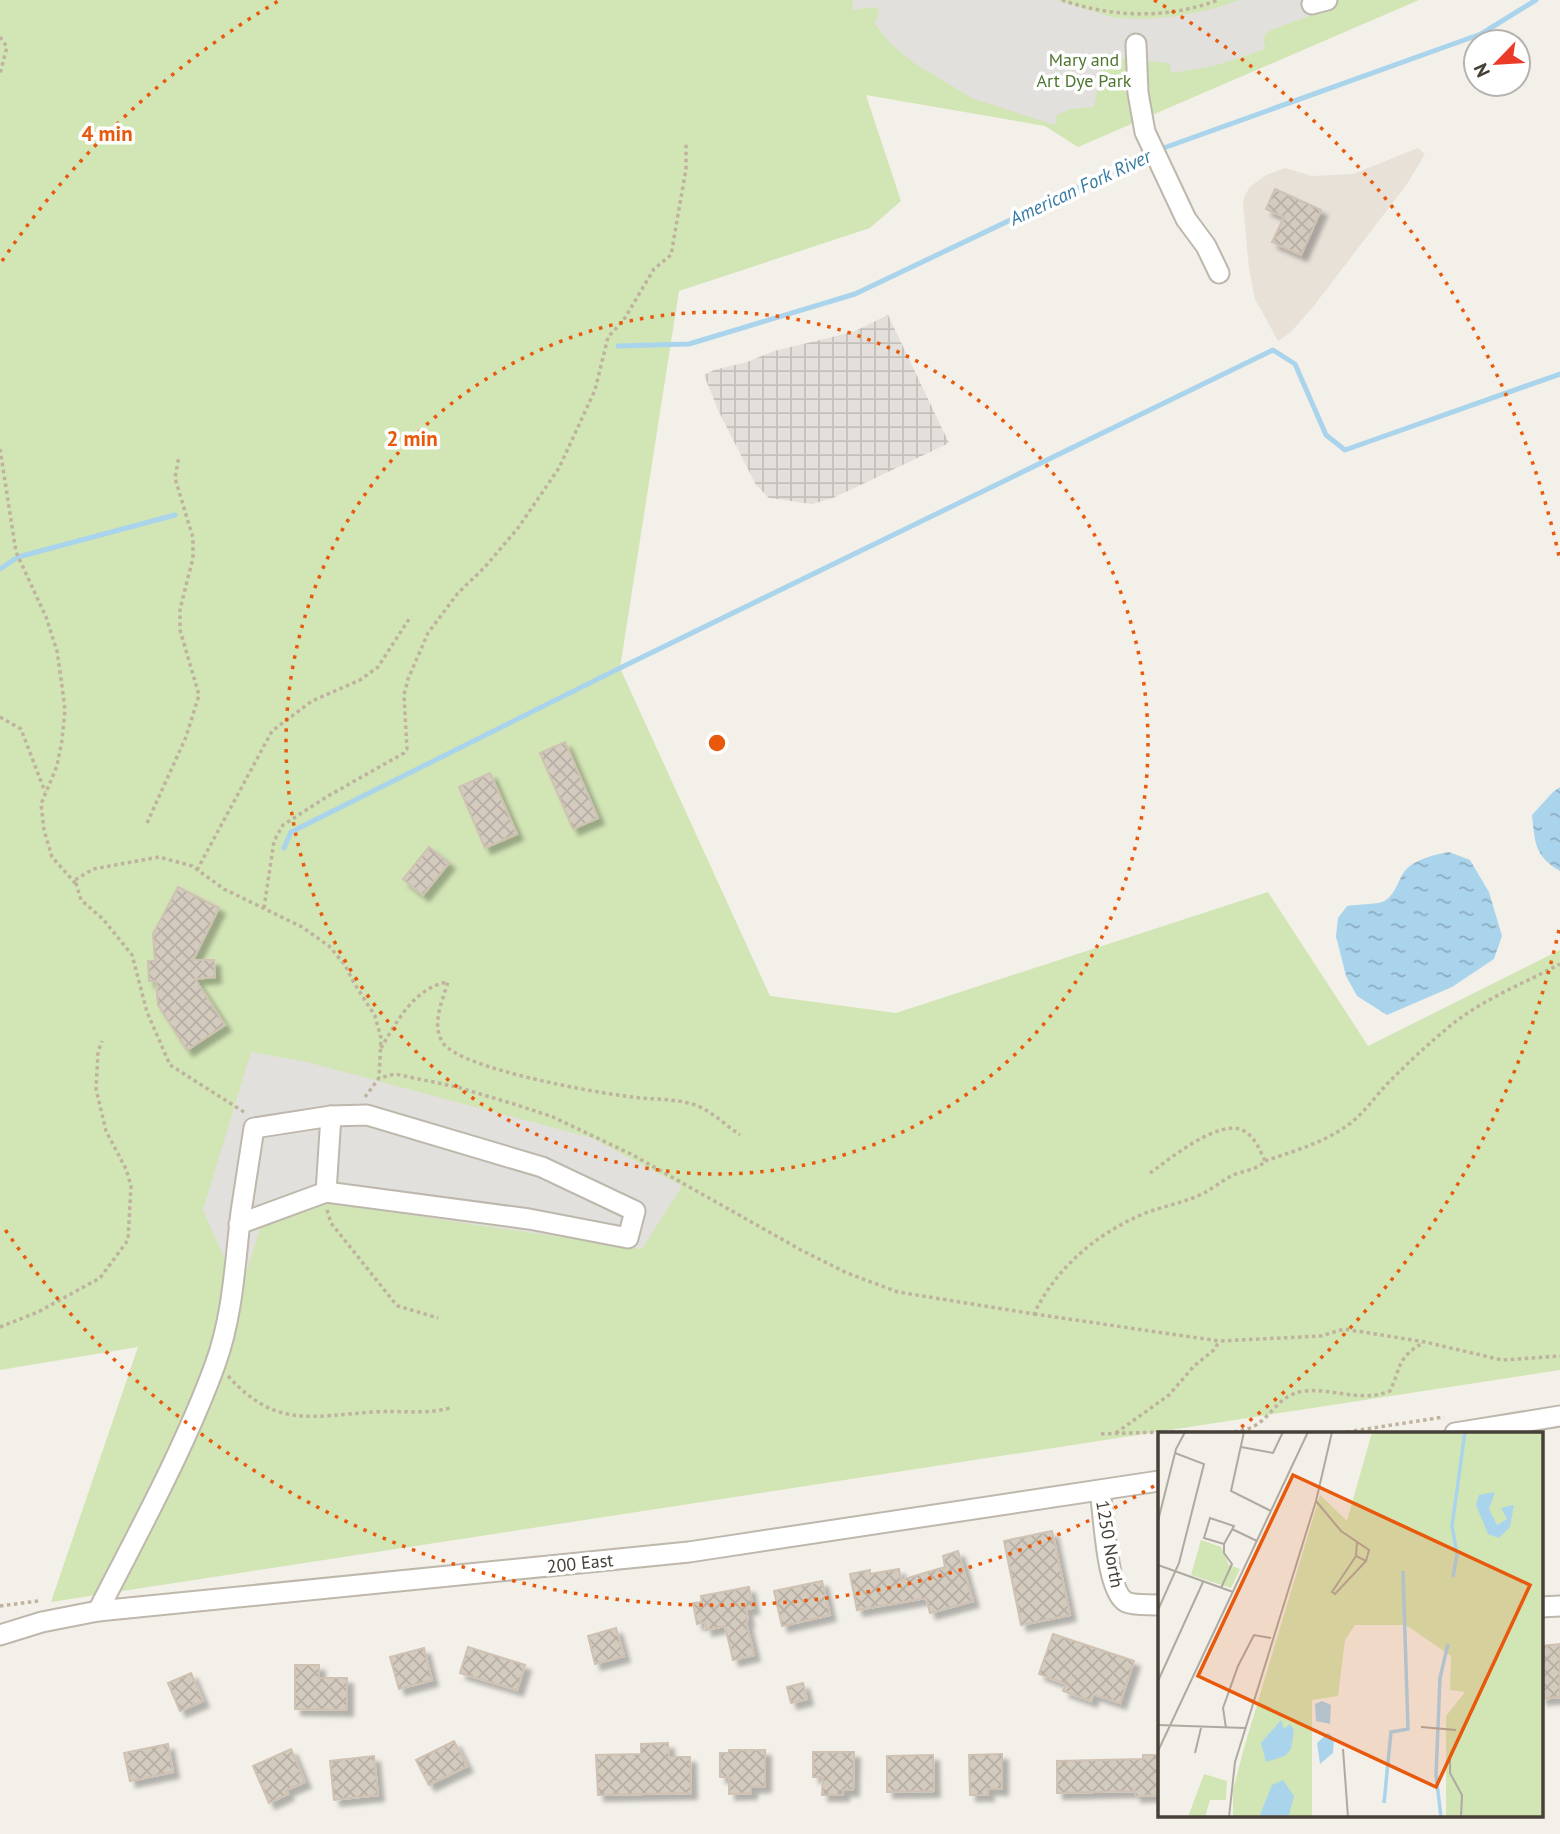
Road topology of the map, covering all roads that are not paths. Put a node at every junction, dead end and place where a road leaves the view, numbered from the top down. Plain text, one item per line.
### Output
1 (1136, 44) dead end
2 (1219, 273) dead end
3 (331, 1116) junction
4 (326, 1192) junction
5 (239, 1224) junction
6 (1560, 1416) edge
7 (1461, 1432) edge
8 (1158, 1481) edge
9 (1100, 1491) junction
10 (1158, 1605) edge
11 (1560, 1606) edge
12 (1542, 1607) edge
13 (98, 1611) junction
14 (0, 1635) edge

1 - 2 street
3 - 4 street
3 - 4 street
3 - 5 street
4 - 5 street
5 - 13 street
6 - 7 street
8 - 9 street, 200 East
9 - 10 street, 1250 North
9 - 13 street, 200 East
11 - 12 street
13 - 14 street, 200 East

